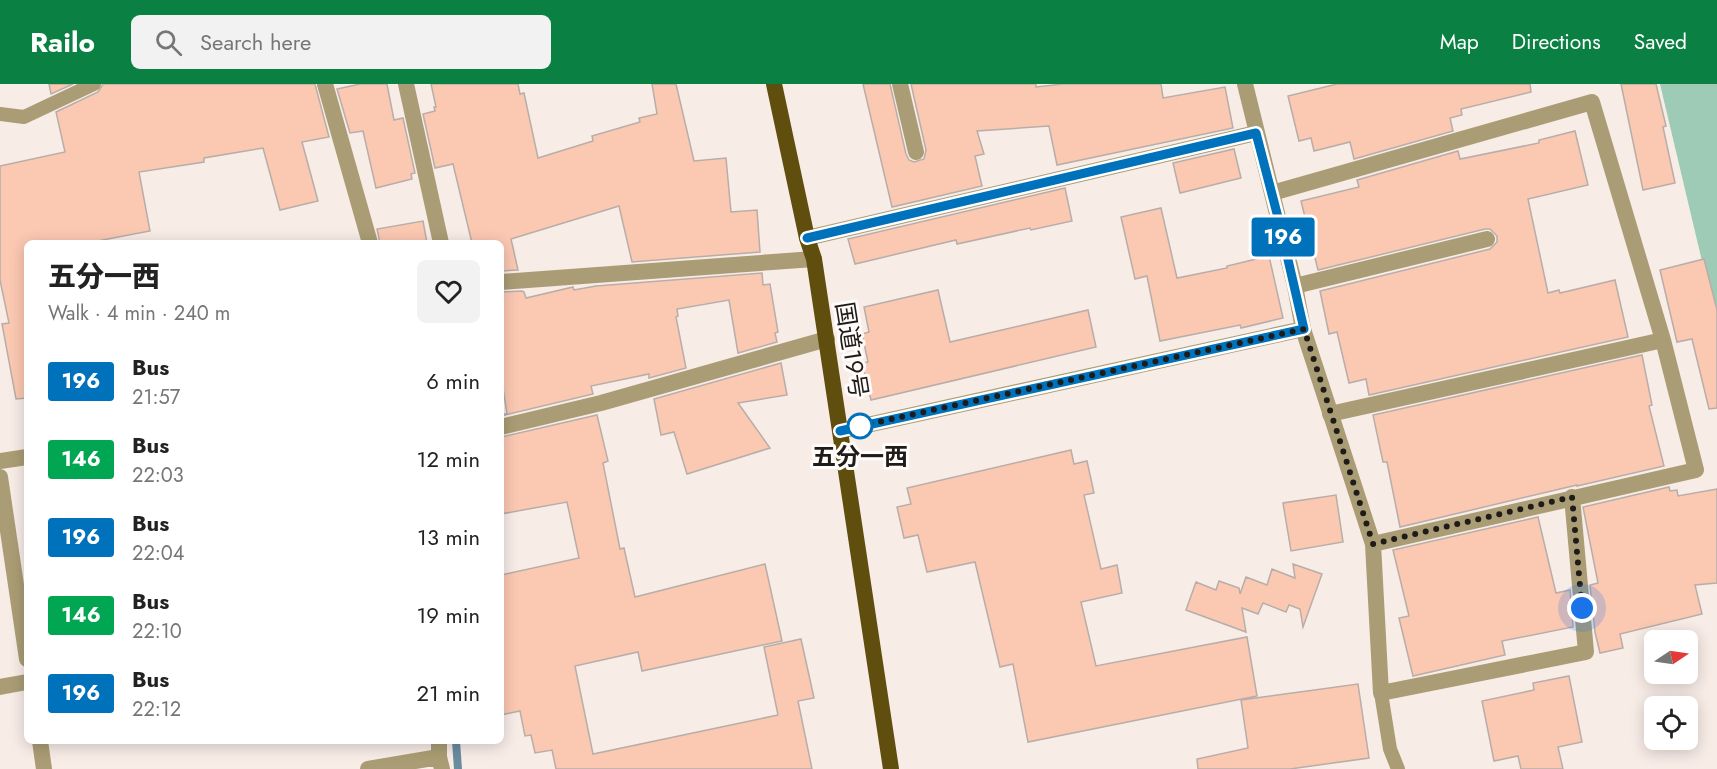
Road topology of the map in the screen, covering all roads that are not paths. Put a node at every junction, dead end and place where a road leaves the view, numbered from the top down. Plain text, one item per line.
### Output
1 (94, 84) edge
2 (325, 84) edge
3 (406, 84) edge
4 (774, 84) edge
5 (900, 84) edge
6 (1245, 84) edge
7 (0, 114) edge
8 (1256, 133) junction
9 (916, 152) dead end
10 (1272, 193) junction
11 (807, 238) junction
12 (1487, 239) dead end
13 (369, 240) edge
14 (440, 240) edge
15 (814, 259) junction
16 (504, 282) edge
17 (1295, 286) junction
18 (1304, 329) junction
19 (827, 339) junction
20 (1663, 340) junction
21 (1330, 414) junction
22 (504, 426) edge
23 (840, 431) junction
24 (24, 457) edge
25 (0, 461) edge
26 (0, 477) edge
27 (1572, 497) junction
28 (1373, 544) junction
29 (24, 639) edge
30 (24, 683) edge
31 (0, 687) edge
32 (1381, 693) junction
33 (40, 744) edge
34 (440, 756) edge
35 (44, 769) edge
36 (368, 769) edge
37 (891, 769) edge
38 (1398, 769) edge

1 - 7 lane
2 - 13 street
3 - 14 street
4 - 11 highway, 国道19号
5 - 9 street
6 - 8 street
8 - 10 street
8 - 11 street
10 - 17 street
10 - 20 street
11 - 15 highway, 国道19号
12 - 17 street
15 - 16 street
15 - 19 highway, 国道19号
17 - 18 street
18 - 21 street
18 - 23 street
19 - 22 street
19 - 23 highway, 国道19号
20 - 21 street
20 - 27 street
21 - 28 street
23 - 37 highway, 国道19号
24 - 25 street
26 - 29 street
27 - 28 street
27 - 32 street
28 - 32 street
30 - 31 street
32 - 38 lane
33 - 35 street
34 - 36 street

